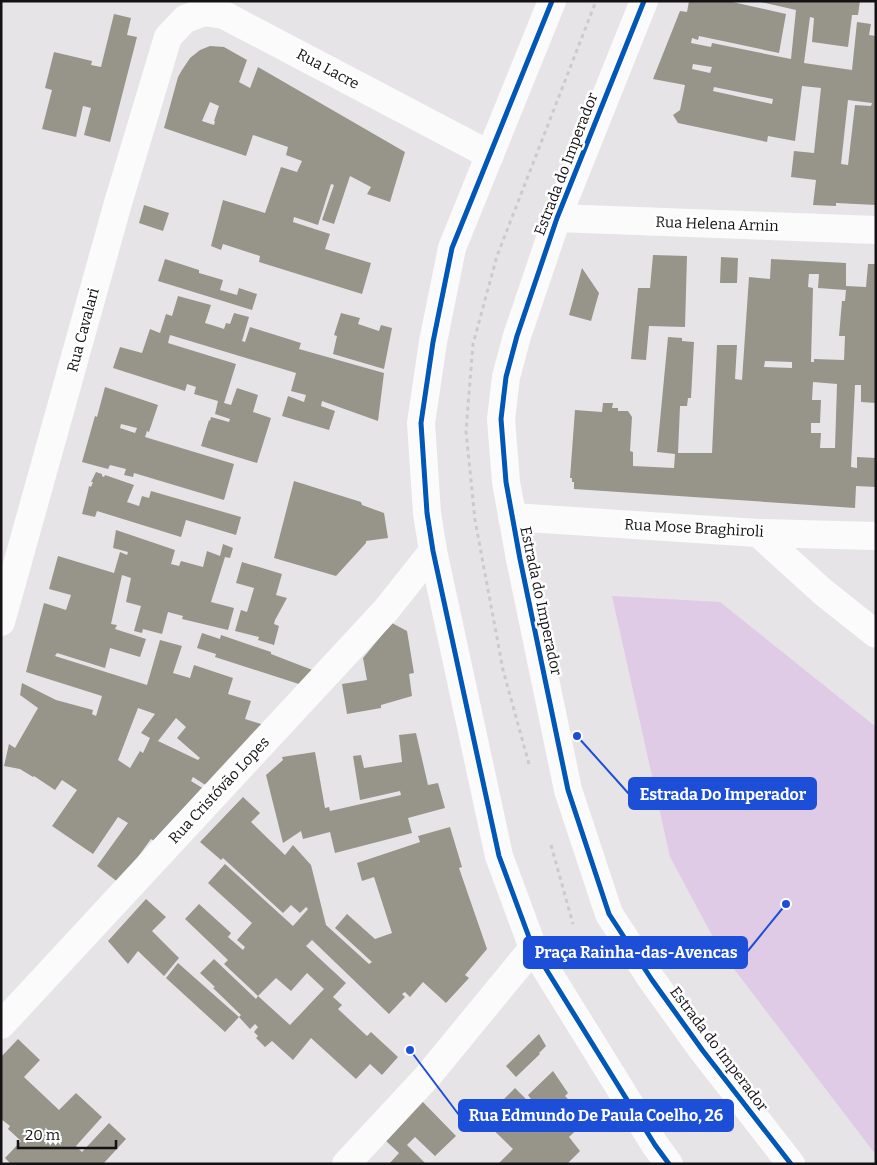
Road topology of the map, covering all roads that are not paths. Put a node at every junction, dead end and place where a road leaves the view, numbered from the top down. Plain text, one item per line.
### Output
1 (552, 1) edge
2 (644, 1) edge
3 (168, 37) joint
4 (490, 155) junction
5 (557, 218) junction
6 (876, 230) edge
7 (512, 517) junction
8 (758, 533) junction
9 (876, 536) edge
10 (433, 551) junction
11 (1, 622) edge
12 (876, 634) edge
13 (533, 948) junction
14 (1, 1025) edge
15 (346, 1164) edge
16 (669, 1164) edge
17 (791, 1164) edge

1 - 4 street
2 - 5 street, Estrada do Imperador
3 - 4 street, Rua Lacre
3 - 11 street, Rua Cavalari
4 - 10 street
5 - 6 street, Rua Helena Arnin
5 - 7 street, Estrada do Imperador
7 - 8 street, Rua Mose Braghiroli
7 - 17 street, Estrada do Imperador
8 - 9 street, Rua Mose Braghiroli
8 - 12 street
10 - 13 street
10 - 14 street, Rua Cristóvão Lopes
13 - 15 street
13 - 16 street

